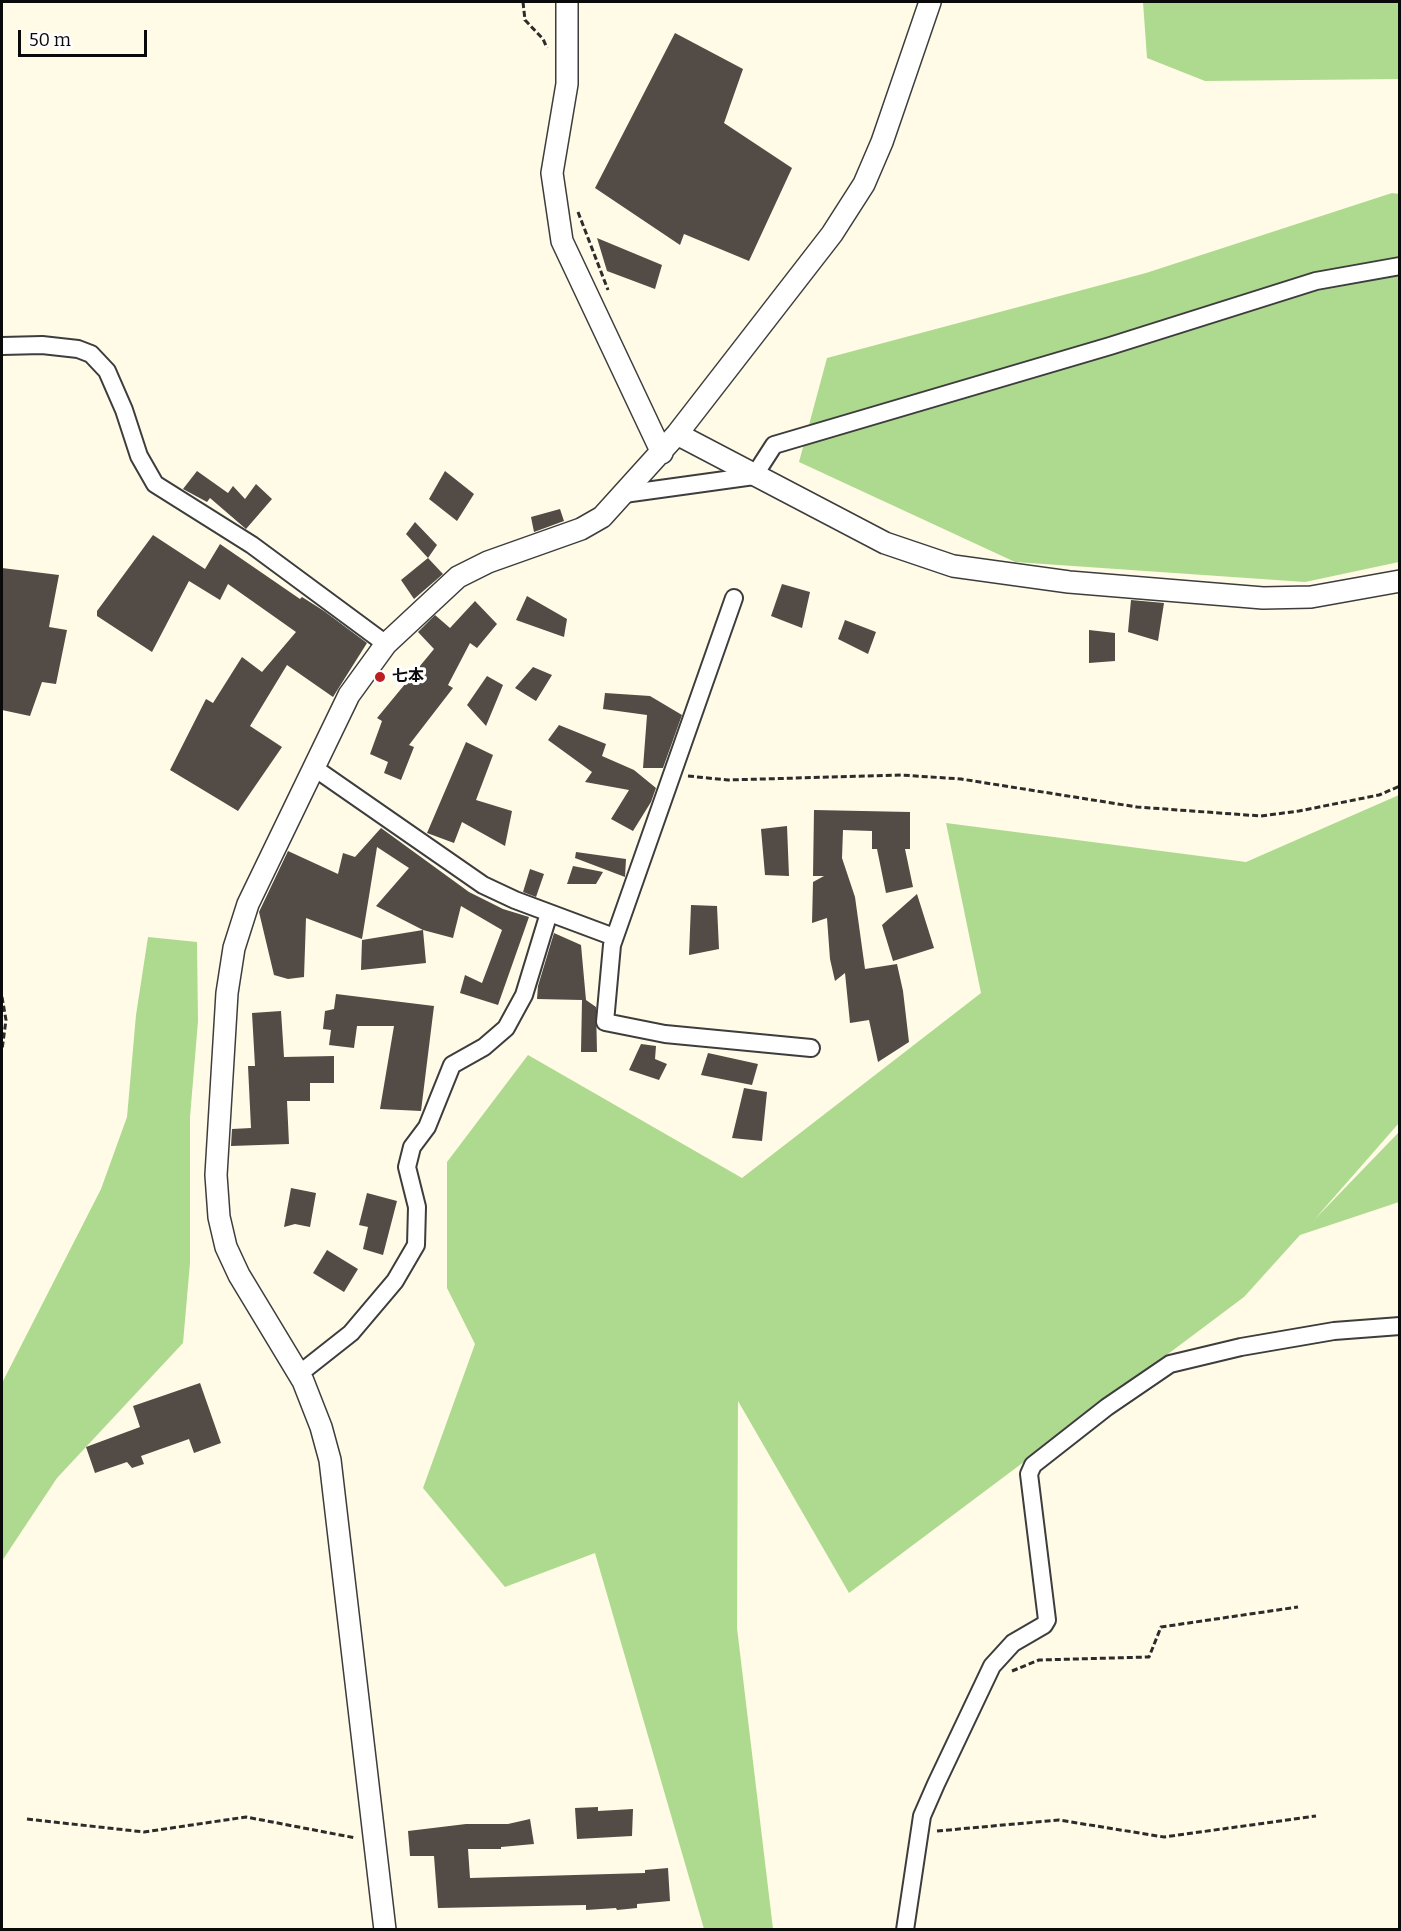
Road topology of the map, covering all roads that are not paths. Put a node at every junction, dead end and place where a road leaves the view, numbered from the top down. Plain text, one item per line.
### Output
1 (567, 2) edge
2 (930, 2) edge
3 (1400, 266) edge
4 (2, 346) edge
5 (677, 434) junction
6 (662, 453) junction
7 (754, 476) junction
8 (624, 494) junction
9 (1400, 581) edge
10 (734, 598) dead end
11 (386, 644) junction
12 (313, 767) junction
13 (549, 913) junction
14 (614, 937) junction
15 (811, 1048) dead end
16 (1400, 1326) edge
17 (299, 1374) junction
18 (385, 1929) edge
19 (905, 1929) edge

1 - 6 street
2 - 5 street
3 - 7 street
4 - 11 street
5 - 6 street
5 - 7 street
6 - 8 street
7 - 8 street
7 - 9 street
8 - 11 street
10 - 14 street
11 - 12 street
12 - 13 street
12 - 17 street
13 - 14 street
13 - 17 street
14 - 15 street
16 - 19 street
17 - 18 street

